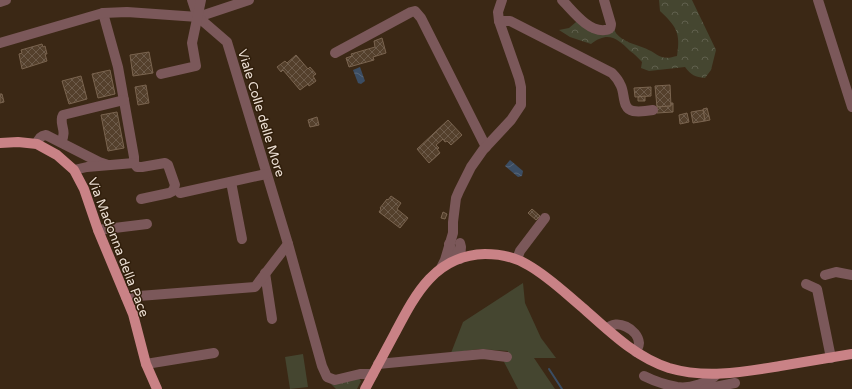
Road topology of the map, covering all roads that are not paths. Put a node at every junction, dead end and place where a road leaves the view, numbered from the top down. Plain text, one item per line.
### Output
1 (6, 0) edge
2 (192, 0) edge
3 (201, 0) edge
4 (249, 0) edge
5 (502, 0) edge
6 (562, 0) edge
7 (604, 0) edge
8 (818, 0) edge
9 (0, 2) edge
10 (103, 13) junction
11 (198, 17) junction
12 (499, 21) junction
13 (0, 43) edge
14 (335, 52) dead end
15 (161, 74) dead end
16 (124, 100) junction
17 (852, 108) edge
18 (653, 110) dead end
19 (61, 142) junction
20 (0, 143) edge
21 (37, 144) junction
22 (486, 148) junction
23 (134, 163) junction
24 (108, 165) junction
25 (74, 170) junction
26 (266, 174) junction
27 (231, 182) junction
28 (180, 193) dead end
29 (141, 199) dead end
30 (545, 218) dead end
31 (147, 224) dead end
32 (98, 230) junction
33 (242, 239) dead end
34 (455, 243) junction
35 (288, 244) junction
36 (476, 255) junction
37 (460, 258) junction
38 (516, 259) junction
39 (441, 268) junction
40 (265, 274) junction
41 (852, 274) edge
42 (825, 275) dead end
43 (806, 284) dead end
44 (126, 297) junction
45 (272, 319) dead end
46 (607, 329) junction
47 (636, 352) junction
48 (214, 353) dead end
49 (852, 354) edge
50 (507, 357) dead end
51 (830, 358) junction
52 (146, 364) junction
53 (378, 364) junction
54 (373, 374) junction
55 (717, 374) junction
56 (644, 376) dead end
57 (737, 382) edge
58 (157, 389) edge
59 (365, 389) edge
60 (705, 389) edge

1 - 9 street
2 - 11 street
3 - 11 street
4 - 11 street
5 - 12 street
6 - 7 street
8 - 17 street
10 - 11 street
10 - 13 street
10 - 16 street
11 - 15 street
11 - 26 street, Viale Colle delle More
12 - 18 street
12 - 22 street
14 - 22 street
16 - 19 street
16 - 23 street
19 - 21 street
19 - 24 street
20 - 21 main road, Via Madonna della Pace
21 - 25 main road, Via Madonna della Pace
22 - 34 street
23 - 24 street
23 - 29 street
24 - 25 street
25 - 32 main road, Via Madonna della Pace
26 - 27 street
26 - 35 street, Viale Colle delle More
27 - 28 street
27 - 33 street
30 - 38 street
31 - 32 street
32 - 44 main road, Via Madonna della Pace
34 - 36 street
34 - 37 street
34 - 39 street
35 - 40 street
35 - 54 street, Viale Colle delle More
36 - 37 main road
36 - 38 main road
37 - 39 main road
38 - 46 main road
39 - 53 main road
40 - 44 street
40 - 45 street
41 - 42 street
43 - 51 street
44 - 52 main road, Via Madonna della Pace
46 - 47 main road
46 - 47 street
47 - 55 main road
48 - 52 street
49 - 51 main road
50 - 53 street
51 - 57 main road
52 - 58 main road, Via Madonna della Pace
53 - 54 main road
54 - 59 main road
55 - 56 street
55 - 57 main road
57 - 60 street

